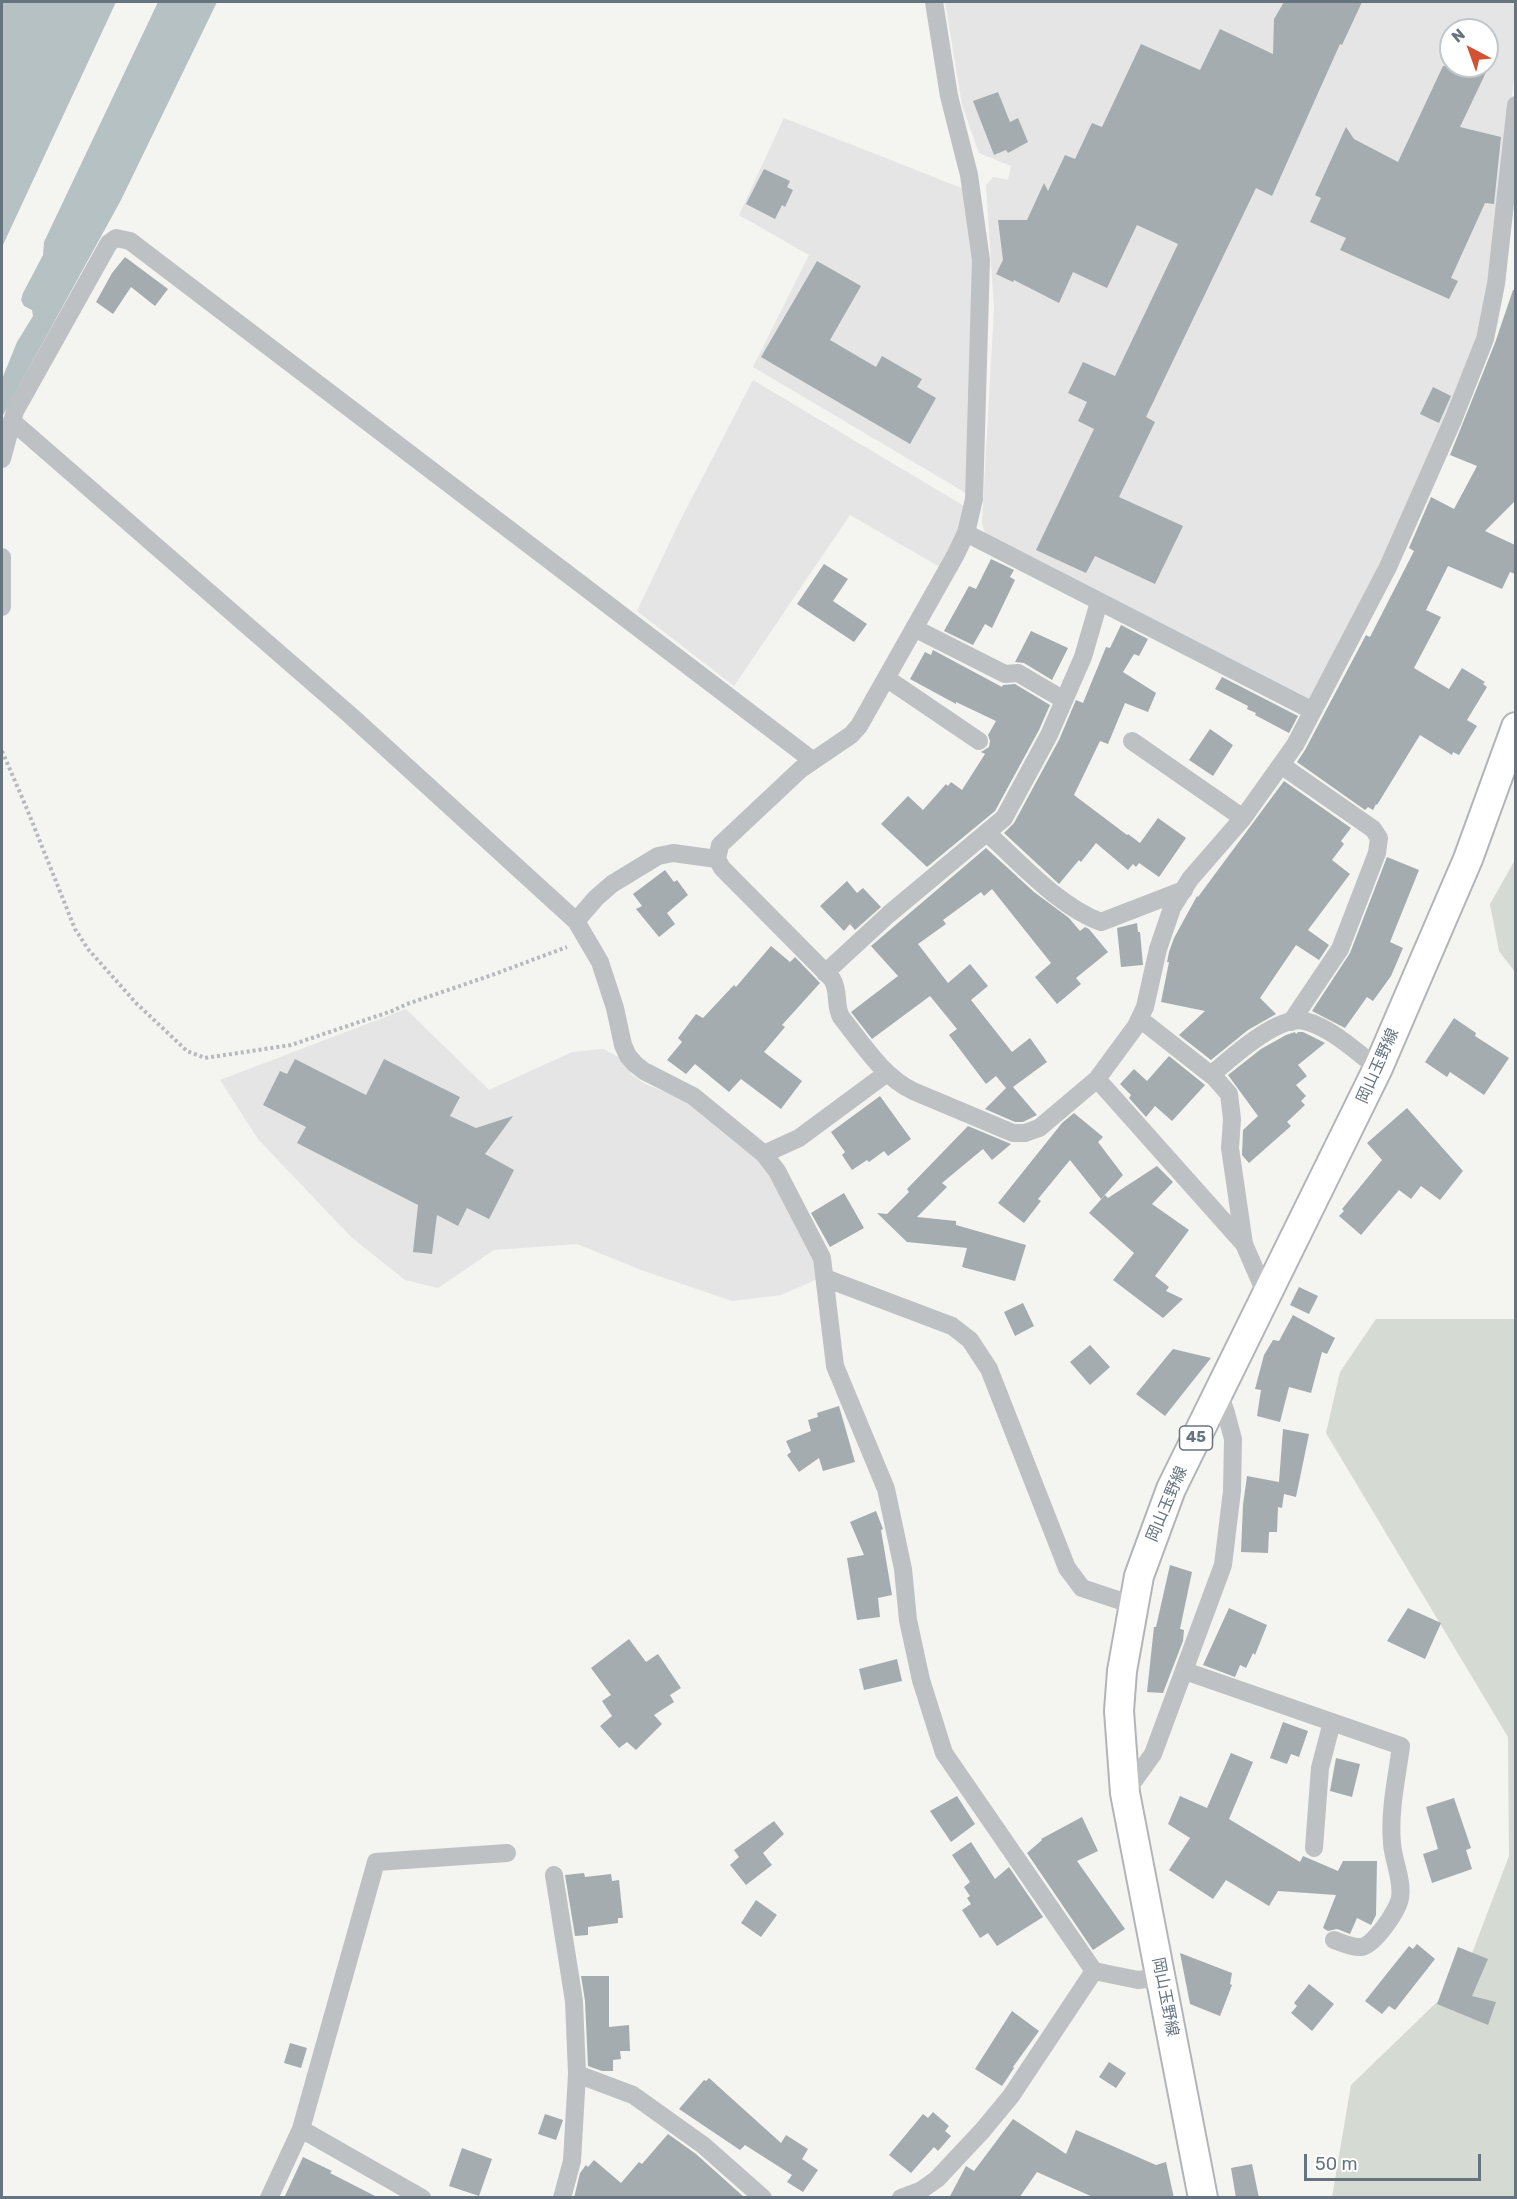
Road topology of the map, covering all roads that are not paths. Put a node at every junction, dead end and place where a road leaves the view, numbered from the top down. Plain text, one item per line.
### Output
1 (934, 2) edge
2 (1515, 105) edge
3 (12, 421) junction
4 (2, 459) edge
5 (966, 533) junction
6 (2, 557) edge
7 (1099, 602) junction
8 (2, 607) edge
9 (914, 628) junction
10 (886, 678) junction
11 (1064, 700) junction
12 (1313, 711) junction
13 (1515, 727) edge
14 (979, 741) dead end
15 (1132, 741) dead end
16 (813, 760) junction
17 (1281, 765) junction
18 (1243, 818) junction
19 (988, 834) junction
20 (717, 859) junction
21 (1184, 890) junction
22 (576, 921) junction
23 (825, 973) junction
24 (1140, 1019) junction
25 (1291, 1022) junction
26 (1378, 1068) junction
27 (887, 1073) junction
28 (1211, 1074) junction
29 (1097, 1078) junction
30 (764, 1154) junction
31 (1244, 1244) junction
32 (825, 1278) junction
33 (1267, 1297) junction
34 (1219, 1393) junction
35 (1133, 1605) junction
36 (1185, 1671) junction
37 (1332, 1722) junction
38 (1125, 1793) junction
39 (1314, 1848) dead end
40 (507, 1853) dead end
41 (554, 1875) dead end
42 (1335, 1940) dead end
43 (1094, 1971) junction
44 (1161, 1977) junction
45 (577, 2074) junction
46 (301, 2129) junction
47 (269, 2198) edge
48 (422, 2198) edge
49 (562, 2198) edge
50 (763, 2198) edge
51 (901, 2198) edge
52 (1203, 2198) edge

1 - 5 street
2 - 12 street
3 - 4 street
3 - 16 street
3 - 22 street
5 - 7 street
5 - 9 street
6 - 8 street
7 - 11 street
7 - 12 street
9 - 10 street
9 - 11 street
10 - 14 street
10 - 16 street
11 - 19 street
12 - 17 street
13 - 26 main road, 岡山玉野線 / 45
15 - 18 street
16 - 20 street
17 - 18 street
17 - 25 street
18 - 21 street
19 - 21 street
19 - 23 street
20 - 22 street
20 - 23 street
21 - 24 street
22 - 30 street
23 - 27 street
24 - 28 street
24 - 29 street
25 - 26 street
25 - 28 street
26 - 33 main road, 岡山玉野線 / 45
27 - 29 street
27 - 30 street
28 - 31 street
29 - 31 street
30 - 32 street
31 - 33 street
32 - 35 street
32 - 43 street
33 - 34 main road, 岡山玉野線 / 45
34 - 35 main road, 岡山玉野線 / 45
34 - 36 street
35 - 38 main road, 岡山玉野線 / 45
36 - 37 street
36 - 38 street
37 - 39 street
37 - 42 street
38 - 44 main road, 岡山玉野線 / 45
40 - 46 street
41 - 45 street
43 - 44 street
43 - 51 street
44 - 52 main road, 岡山玉野線 / 45
45 - 49 street
45 - 50 street
46 - 47 street
46 - 48 street

